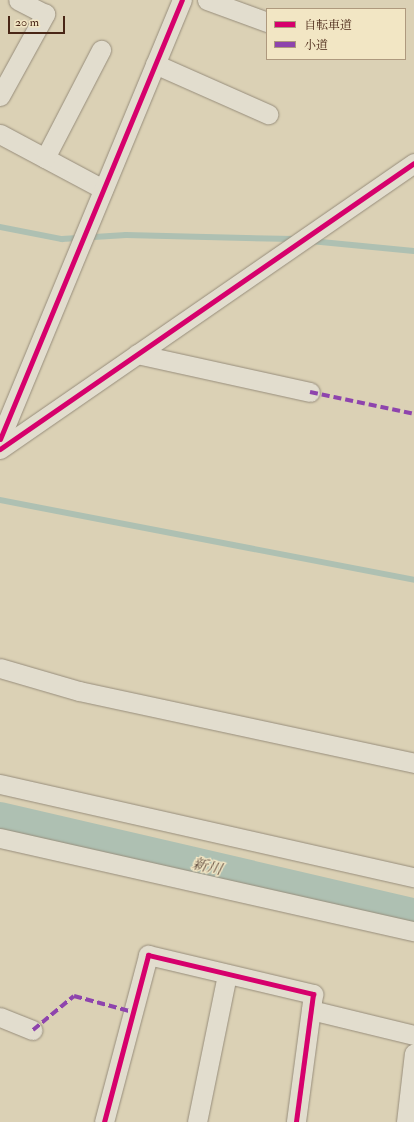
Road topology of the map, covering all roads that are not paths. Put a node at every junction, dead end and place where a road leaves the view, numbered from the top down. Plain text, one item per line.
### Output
1 (18, 0) edge
2 (182, 0) edge
3 (207, 0) edge
4 (266, 22) edge
5 (101, 50) dead end
6 (155, 64) junction
7 (0, 96) edge
8 (268, 114) dead end
9 (0, 134) edge
10 (45, 158) junction
11 (414, 163) edge
12 (103, 189) junction
13 (137, 354) junction
14 (310, 392) dead end
15 (0, 439) edge
16 (0, 449) edge
17 (0, 668) edge
18 (414, 763) edge
19 (0, 784) edge
20 (0, 838) edge
21 (414, 878) edge
22 (414, 931) edge
23 (227, 974) junction
24 (311, 1010) junction
25 (0, 1017) edge
26 (33, 1030) dead end
27 (414, 1034) edge
28 (414, 1053) edge
29 (104, 1122) edge
30 (198, 1122) edge
31 (296, 1122) edge
32 (406, 1122) edge

1 - 7 street
2 - 6 street
3 - 4 street
5 - 10 street
6 - 8 street
6 - 12 street
9 - 10 street
10 - 12 street
11 - 13 street
12 - 15 street
13 - 14 street
13 - 16 street
17 - 18 street
19 - 21 street
20 - 22 street
23 - 24 street
23 - 29 street
23 - 30 street
24 - 27 street
24 - 31 street
25 - 26 street
28 - 32 street

